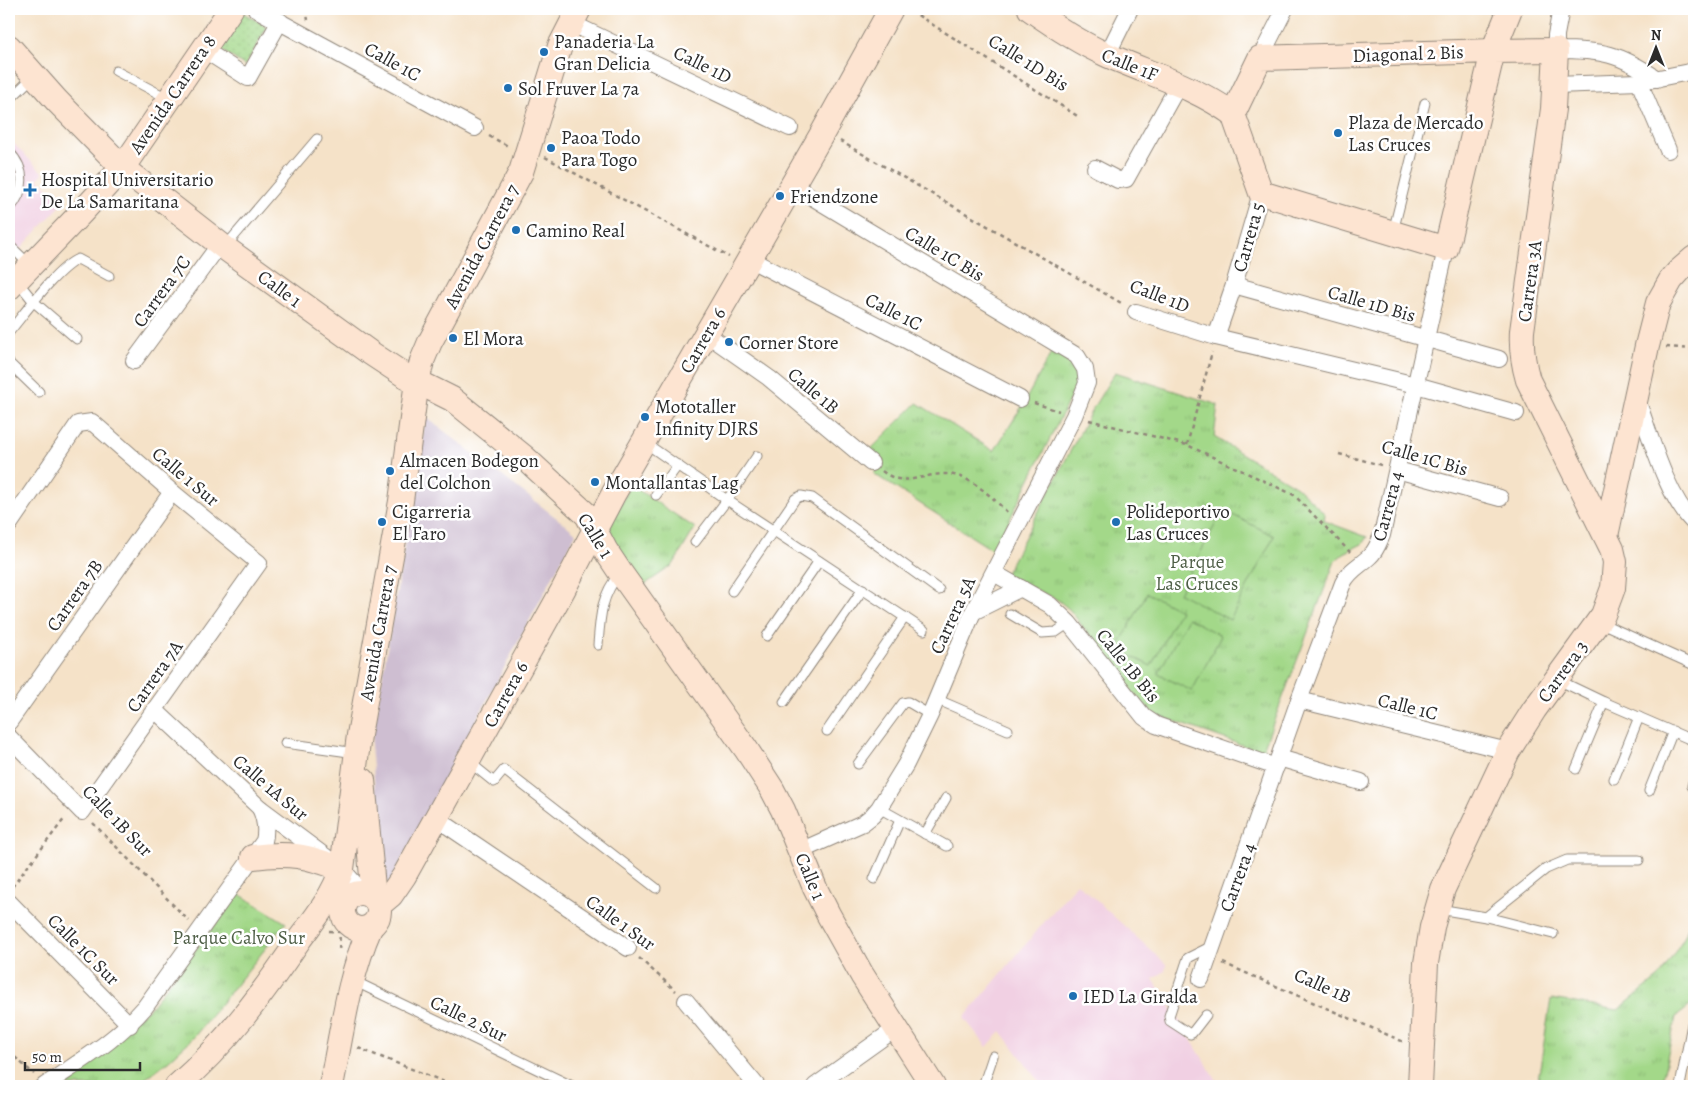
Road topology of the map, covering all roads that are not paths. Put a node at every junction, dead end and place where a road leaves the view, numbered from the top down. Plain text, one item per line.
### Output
1 (231, 9) edge
2 (256, 9) edge
3 (892, 9) edge
4 (1030, 9) edge
5 (1130, 9) edge
6 (1285, 9) edge
7 (1510, 9) edge
8 (1561, 9) edge
9 (575, 16) edge
10 (280, 21) junction
11 (9, 48) edge
12 (203, 49) junction
13 (1556, 50) junction
14 (1493, 51) junction
15 (1107, 55) junction
16 (1260, 58) junction
17 (116, 71) dead end
18 (1694, 71) edge
19 (34, 76) junction
20 (1657, 79) junction
21 (1639, 82) junction
22 (1179, 84) junction
23 (1555, 85) junction
24 (169, 99) junction
25 (9, 100) edge
26 (1425, 103) dead end
27 (1233, 114) junction
28 (475, 128) road end
29 (790, 128) dead end
30 (316, 139) dead end
31 (1668, 150) dead end
32 (9, 152) edge
33 (123, 167) junction
34 (1095, 168) dead end
35 (792, 186) junction
36 (1261, 193) junction
37 (9, 208) edge
38 (1393, 233) junction
39 (9, 245) edge
40 (223, 246) junction
41 (1446, 249) junction
42 (1694, 258) edge
43 (747, 262) junction
44 (109, 276) dead end
45 (18, 278) edge
46 (1234, 285) junction
47 (34, 302) junction
48 (1136, 312) road end
49 (9, 332) edge
50 (705, 333) junction
51 (1216, 337) junction
52 (77, 339) dead end
53 (1427, 339) junction
54 (1077, 356) joint
55 (1499, 359) dead end
56 (134, 361) dead end
57 (9, 363) edge
58 (417, 381) junction
59 (1416, 385) junction
60 (39, 392) dead end
61 (1636, 397) junction
62 (1020, 399) road end
63 (1516, 413) dead end
64 (644, 441) junction
65 (757, 456) dead end
66 (871, 463) road end
67 (678, 465) junction
68 (1397, 470) junction
69 (172, 492) junction
70 (656, 495) dead end
71 (1500, 498) dead end
72 (727, 500) junction
73 (1694, 523) edge
74 (9, 526) edge
75 (595, 529) junction
76 (774, 531) junction
77 (1606, 536) junction
78 (695, 542) dead end
79 (819, 561) junction
80 (259, 562) joint
81 (620, 572) junction
82 (994, 573) junction
83 (1021, 588) junction
84 (863, 589) junction
85 (939, 590) dead end
86 (732, 591) dead end
87 (973, 612) junction
88 (1010, 614) dead end
89 (905, 617) junction
90 (1598, 622) junction
91 (1069, 623) junction
92 (924, 630) dead end
93 (767, 636) dead end
94 (598, 645) dead end
95 (1694, 665) edge
96 (1556, 679) junction
97 (936, 699) junction
98 (1299, 700) junction
99 (784, 702) dead end
100 (1604, 702) junction
101 (155, 710) junction
102 (930, 715) junction
103 (1639, 717) junction
104 (9, 722) edge
105 (1008, 730) dead end
106 (827, 731) dead end
107 (1673, 732) junction
108 (9, 737) edge
109 (1694, 741) edge
110 (285, 743) dead end
111 (358, 744) junction
112 (1508, 751) junction
113 (468, 761) junction
114 (1278, 762) junction
115 (858, 764) dead end
116 (1576, 769) dead end
117 (1614, 779) dead end
118 (1361, 782) dead end
119 (1649, 791) dead end
120 (946, 798) dead end
121 (78, 808) joint
122 (260, 808) junction
123 (879, 808) junction
124 (436, 818) junction
125 (900, 820) junction
126 (925, 834) junction
127 (947, 846) dead end
128 (800, 852) junction
129 (253, 857) junction
130 (1639, 860) dead end
131 (342, 868) junction
132 (874, 879) dead end
133 (656, 888) dead end
134 (372, 899) junction
135 (9, 902) edge
136 (1436, 908) junction
137 (1486, 917) junction
138 (319, 924) junction
139 (356, 924) junction
140 (1553, 934) dead end
141 (628, 948) road end
142 (1211, 951) junction
143 (1201, 979) dead end
144 (352, 980) junction
145 (686, 1000) road end
146 (1206, 1014) dead end
147 (1692, 1024) dead end
148 (130, 1025) junction
149 (895, 1029) junction
150 (992, 1056) dead end
151 (45, 1085) edge
152 (177, 1086) edge
153 (331, 1086) edge
154 (572, 1086) edge
155 (757, 1086) edge
156 (815, 1086) edge
157 (933, 1086) edge
158 (983, 1086) edge
159 (1420, 1086) edge
160 (1680, 1086) edge

1 - 12 street, Avenida Carrera 8
2 - 10 street, Calle 1C
3 - 35 street, Carrera 6
4 - 15 street, Calle 1F
5 - 15 street
6 - 16 street
7 - 14 street, Carrera 4
8 - 13 street, Carrera 3A
9 - 29 street, Calle 1D
9 - 58 street, Avenida Carrera 7
10 - 12 street
10 - 28 street, Calle 1C
11 - 19 street, Calle 1
12 - 24 street, Avenida Carrera 8
13 - 14 street, Diagonal 2 Bis
13 - 20 street
13 - 23 street, Carrera 3A
14 - 16 street, Diagonal 2 Bis
14 - 41 street, Carrera 4
15 - 22 street, Calle 1F
16 - 27 street
17 - 24 lane
18 - 20 street
19 - 25 lane
19 - 33 street, Calle 1
20 - 21 street
21 - 23 street
21 - 31 street
22 - 27 street, Calle 1F
22 - 34 street
23 - 77 street, Carrera 3A
24 - 33 street, Avenida Carrera 8
26 - 38 lane
27 - 36 street, Carrera 5
30 - 40 lane
32 - 37 lane
33 - 40 street, Calle 1
33 - 45 street, Avenida Carrera 8
35 - 43 street, Carrera 6
35 - 54 street, Calle 1C Bis
36 - 38 street
36 - 46 street, Carrera 5
38 - 41 street
39 - 45 lane
40 - 56 street, Carrera 7C
40 - 58 street, Calle 1
41 - 53 street, Carrera 4
42 - 61 street
43 - 50 street, Carrera 6
43 - 62 street, Calle 1C
44 - 47 lane
45 - 47 lane
46 - 51 street, Carrera 5
46 - 53 street, Calle 1D Bis
47 - 49 lane
47 - 52 lane
48 - 51 street, Calle 1D
50 - 64 street, Carrera 6
50 - 66 street, Calle 1B
51 - 59 street, Calle 1D
53 - 55 street, Calle 1D Bis
53 - 59 street, Carrera 4
54 - 82 street, Carrera 5A
57 - 60 lane
58 - 75 street, Calle 1
58 - 111 street, Avenida Carrera 7
59 - 63 street, Calle 1D
59 - 68 street, Carrera 4
61 - 73 street
61 - 77 street
64 - 67 lane
64 - 75 street, Carrera 6
65 - 72 lane
67 - 70 lane
67 - 72 lane
68 - 71 street, Calle 1C Bis
68 - 98 street, Carrera 4
69 - 74 street, Calle 1 Sur
69 - 80 street, Calle 1 Sur
69 - 104 street, Carrera 7B
72 - 76 lane
72 - 78 lane
75 - 81 street, Calle 1
75 - 113 street, Carrera 6
76 - 79 lane
76 - 85 lane
76 - 86 lane
77 - 90 street, Carrera 3
79 - 84 lane
79 - 93 lane
80 - 101 street, Carrera 7A
81 - 94 lane
81 - 128 street, Calle 1
82 - 83 street, Calle 1B Bis
82 - 87 street, Carrera 5A
83 - 87 street
83 - 91 street, Calle 1B Bis
84 - 89 lane
84 - 99 lane
87 - 97 street, Carrera 5A
88 - 91 lane
89 - 92 lane
89 - 106 lane
90 - 95 lane
90 - 96 street, Carrera 3
91 - 114 street, Calle 1B Bis
96 - 100 lane
96 - 112 street, Carrera 3
97 - 102 street, Carrera 5A
97 - 105 lane
98 - 112 street, Calle 1C
98 - 114 street, Carrera 4
100 - 103 lane
100 - 116 lane
101 - 121 street, Carrera 7A
101 - 122 street, Calle 1A Sur
102 - 115 lane
102 - 123 street, Carrera 5A
103 - 107 lane
103 - 117 lane
107 - 109 lane
107 - 119 lane
108 - 121 street, Calle 1B Sur
110 - 111 lane
111 - 131 street, Avenida Carrera 7
111 - 134 street
112 - 136 street, Carrera 3
113 - 124 street, Carrera 6
113 - 133 lane
114 - 118 street, Calle 1B Bis
114 - 142 street, Carrera 4
120 - 126 lane
122 - 129 street
122 - 131 street, Calle 1A Sur
123 - 125 lane
123 - 128 street, Carrera 5A
124 - 134 street, Carrera 6
124 - 141 street, Calle 1 Sur
125 - 126 lane
125 - 132 lane
126 - 127 lane
128 - 149 street, Calle 1
129 - 131 street
129 - 148 street
130 - 137 lane
131 - 134 street, Calle 1A Sur
131 - 138 street, Avenida Carrera 7
134 - 139 street
134 - 139 street
135 - 148 street, Calle 1C Sur
136 - 137 lane
136 - 159 street, Carrera 3
137 - 140 lane
138 - 139 street
138 - 152 street, Avenida Carrera 7
139 - 144 street
142 - 143 street, Carrera 4
142 - 146 lane
144 - 153 street
144 - 154 lane, Calle 2 Sur
145 - 155 street
147 - 160 lane
148 - 151 street
149 - 156 street
149 - 157 street, Calle 1
150 - 158 lane

